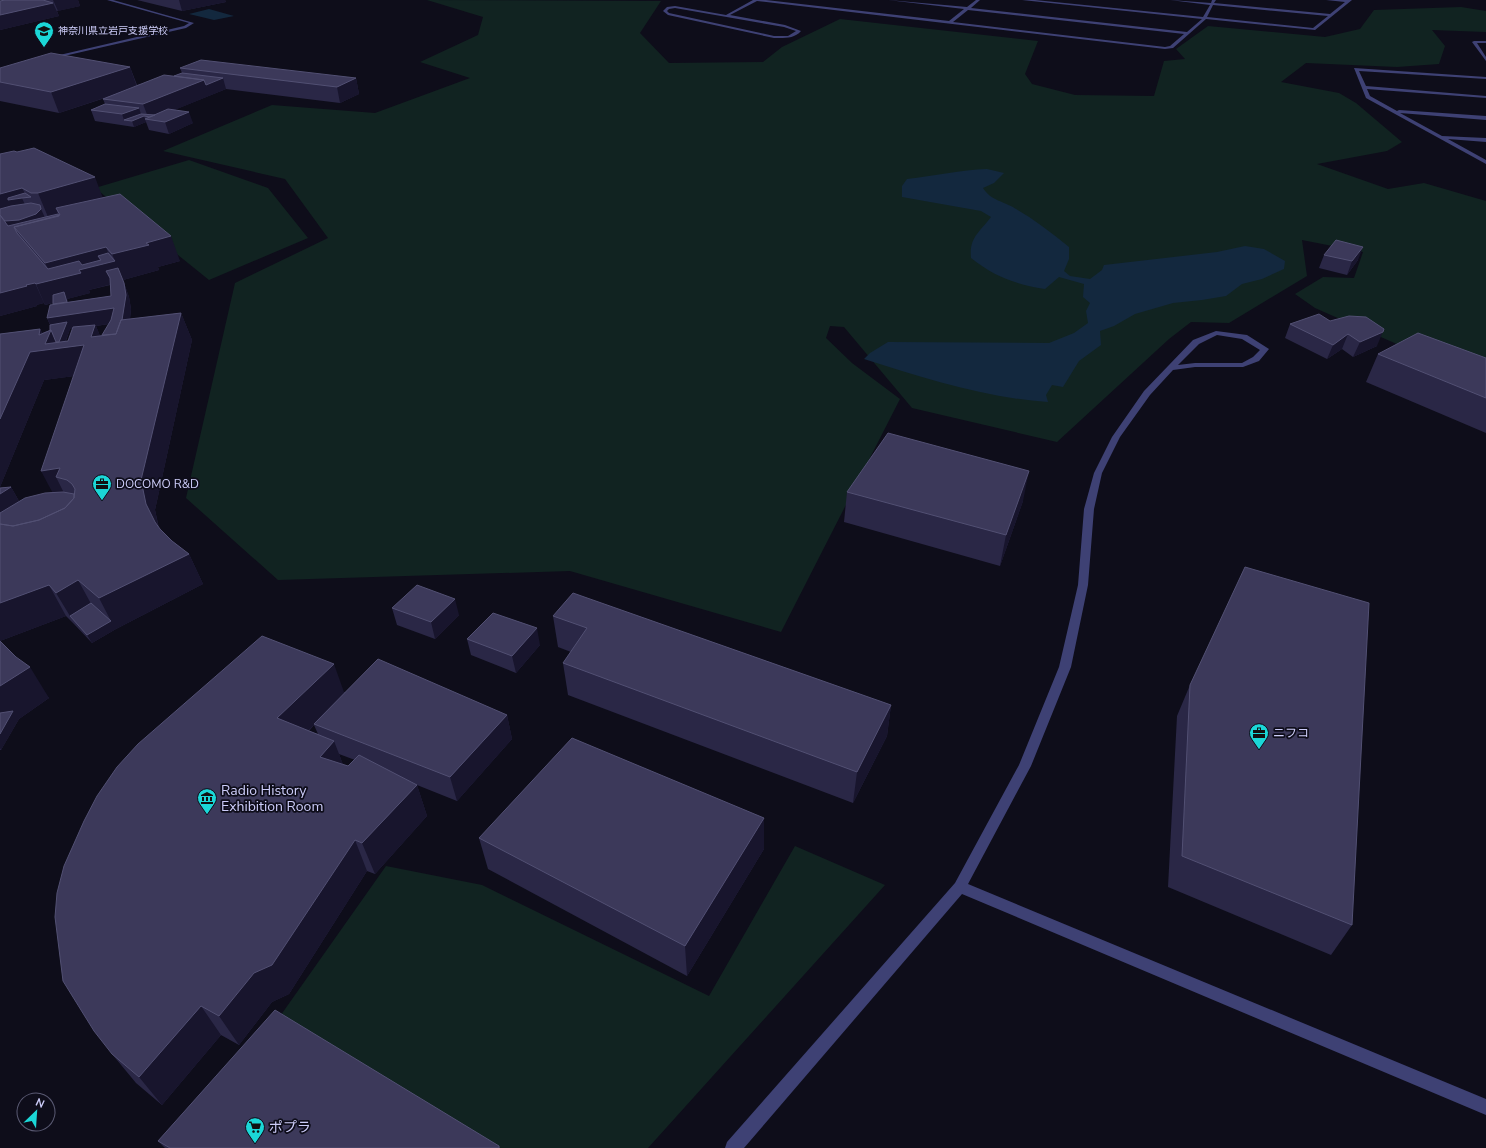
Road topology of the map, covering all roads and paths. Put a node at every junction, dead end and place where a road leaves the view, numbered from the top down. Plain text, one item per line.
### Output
1 (109, 0) edge
2 (756, 0) edge
3 (890, 0) edge
4 (978, 0) edge
5 (1024, 0) edge
6 (1172, 0) edge
7 (1328, 0) edge
8 (1349, 0) edge
9 (1213, 2) edge
10 (968, 8) junction
11 (728, 15) junction
12 (1331, 15) junction
13 (1204, 19) junction
14 (951, 22) junction
15 (1188, 33) junction
16 (1486, 42) edge
17 (51, 58) edge
18 (1486, 60) edge
19 (1486, 78) edge
20 (1363, 88) junction
21 (1486, 96) edge
22 (1395, 111) junction
23 (1486, 118) edge
24 (1440, 136) junction
25 (1486, 140) edge
26 (1486, 162) edge
27 (1172, 368) junction
28 (960, 887) junction
29 (1486, 1107) edge
30 (733, 1148) edge

1 - 17 street
2 - 11 street
2 - 14 street
3 - 10 street
4 - 10 street
5 - 13 street
6 - 9 street
7 - 8 street
8 - 12 street
9 - 12 street
9 - 13 street
10 - 14 street
10 - 15 street
11 - 11 street
12 - 13 street
13 - 15 street
14 - 15 street
16 - 18 street
19 - 20 street
20 - 21 street
20 - 22 street
22 - 23 street
22 - 24 street
24 - 25 street
24 - 26 street
27 - 27 street
27 - 28 street
28 - 29 street
28 - 30 street

